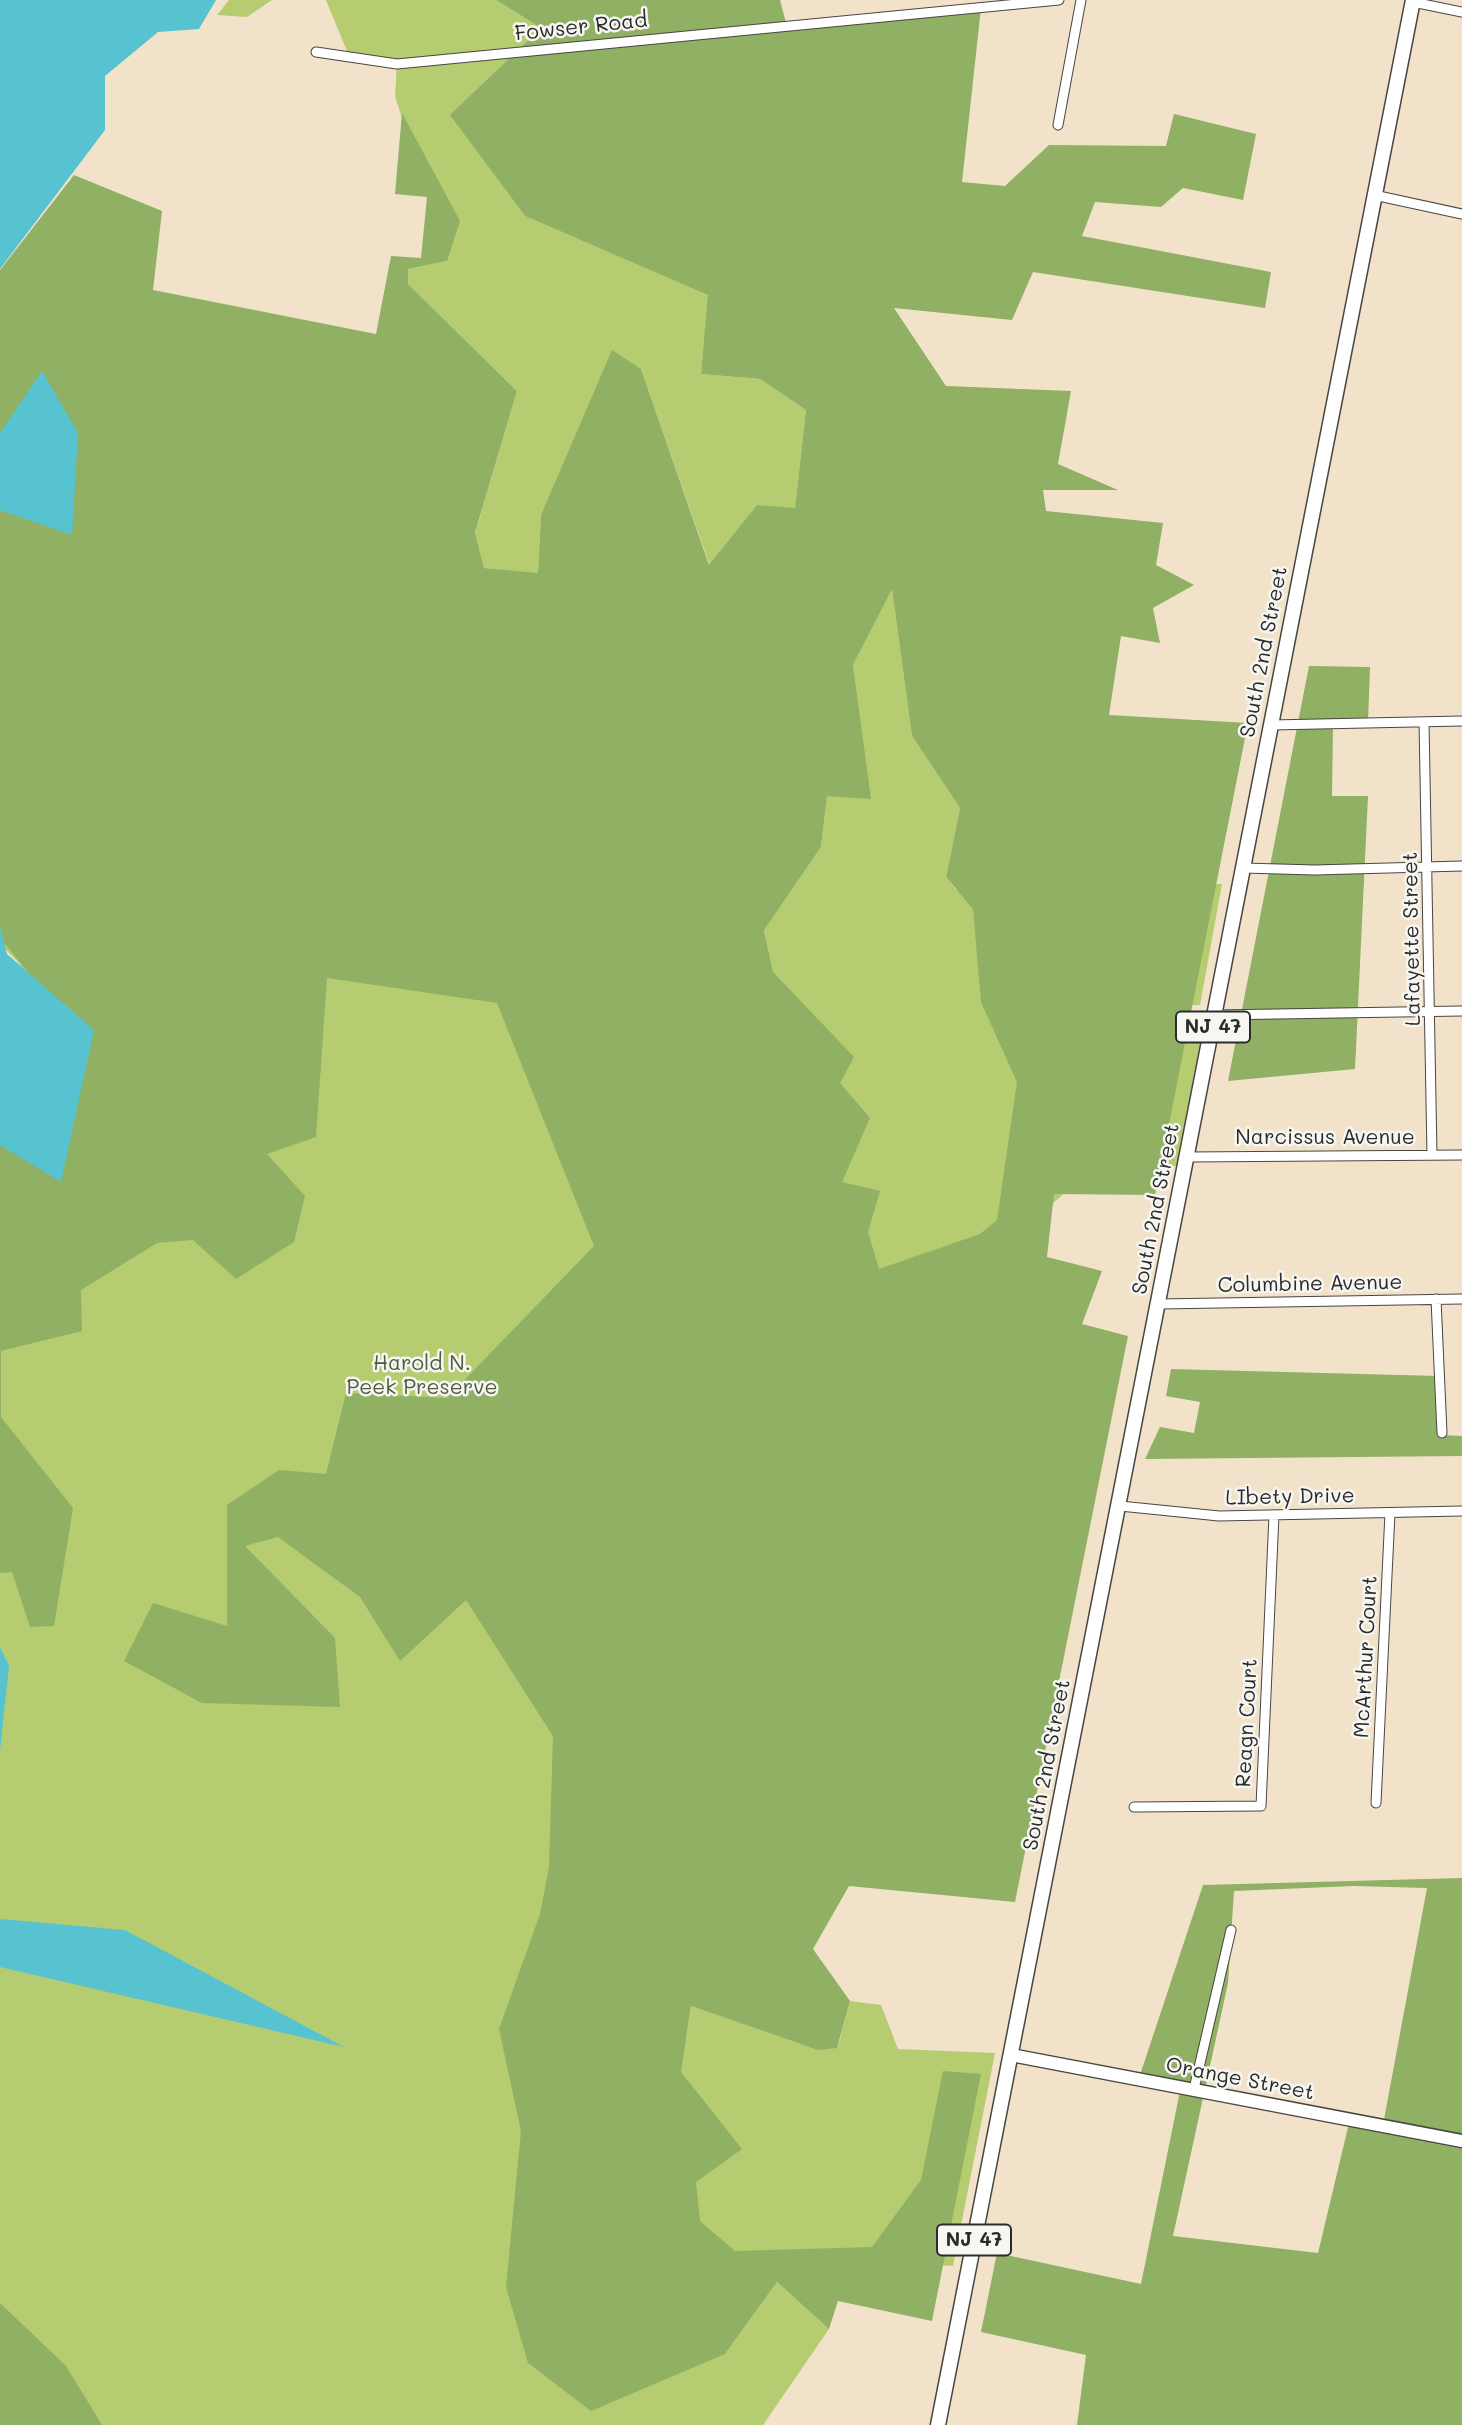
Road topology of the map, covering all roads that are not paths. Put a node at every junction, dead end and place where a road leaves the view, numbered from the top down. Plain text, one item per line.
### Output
1 (1059, 0) edge
2 (1081, 0) edge
3 (1413, 1) edge
4 (1462, 12) edge
5 (316, 52) dead end
6 (1058, 125) dead end
7 (1374, 195) junction
8 (1462, 214) edge
9 (1462, 721) edge
10 (1424, 722) junction
11 (1271, 724) junction
12 (1428, 866) junction
13 (1462, 866) edge
14 (1243, 868) junction
15 (1462, 1011) edge
16 (1432, 1012) junction
17 (1215, 1015) junction
18 (1432, 1155) junction
19 (1462, 1155) edge
20 (1188, 1157) junction
21 (1462, 1298) edge
22 (1436, 1299) junction
23 (1159, 1304) junction
24 (1443, 1433) dead end
25 (1120, 1506) junction
26 (1462, 1511) edge
27 (1390, 1513) junction
28 (1274, 1515) junction
29 (1376, 1803) dead end
30 (1134, 1807) dead end
31 (1231, 1930) dead end
32 (1011, 2054) junction
33 (1194, 2089) junction
34 (1462, 2141) edge
35 (938, 2425) edge

1 - 5 street, Fowser Road
2 - 6 street
3 - 4 street
3 - 7 main road, South 2nd Street / NJ 47
7 - 8 street
7 - 11 main road, South 2nd Street / NJ 47
9 - 10 street
10 - 11 street
10 - 12 street, Lafayette Street
11 - 14 main road, South 2nd Street / NJ 47
12 - 13 street
12 - 14 street
12 - 16 street, Lafayette Street
14 - 17 main road, South 2nd Street / NJ 47
15 - 16 street
16 - 17 street
16 - 18 street, Lafayette Street
17 - 20 main road, South 2nd Street / NJ 47
18 - 19 street, Narcissus Avenue
18 - 20 street, Narcissus Avenue
20 - 23 main road, South 2nd Street / NJ 47
21 - 22 street, Columbine Avenue
22 - 23 street, Columbine Avenue
22 - 24 street
23 - 25 main road, South 2nd Street / NJ 47
25 - 28 street, LIbety Drive
25 - 32 main road, South 2nd Street / NJ 47
26 - 27 street, LIbety Drive
27 - 28 street, LIbety Drive
27 - 29 street, McArthur Court
28 - 30 street, Reagn Court
31 - 33 street
32 - 33 main road, Orange Street
32 - 35 main road, South 2nd Street / NJ 47
33 - 34 main road, Orange Street

